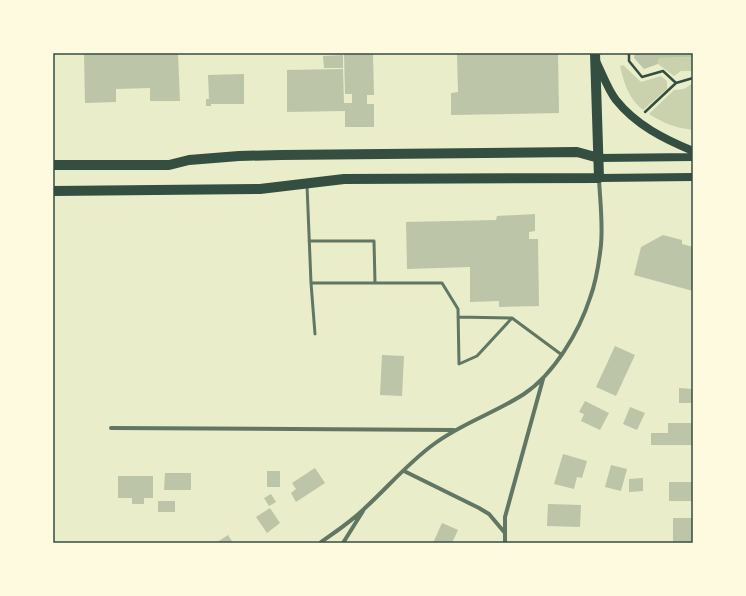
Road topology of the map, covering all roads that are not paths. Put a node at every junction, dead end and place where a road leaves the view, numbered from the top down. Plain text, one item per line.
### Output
1 (595, 56) edge
2 (693, 151) edge
3 (693, 157) edge
4 (599, 158) junction
5 (53, 165) edge
6 (693, 177) edge
7 (599, 178) junction
8 (306, 183) junction
9 (53, 191) edge
10 (309, 241) junction
11 (311, 283) junction
12 (375, 283) junction
13 (458, 317) junction
14 (512, 318) junction
15 (316, 334) dead end
16 (562, 355) junction
17 (543, 379) junction
18 (111, 428) dead end
19 (454, 430) junction
20 (404, 471) junction
21 (364, 509) junction
22 (505, 533) junction
23 (320, 543) edge
24 (343, 543) edge
25 (505, 543) edge

1 - 2 main road
1 - 4 main road
3 - 4 main road
4 - 5 main road
4 - 7 main road
6 - 7 main road
7 - 8 main road
7 - 16 street
8 - 9 main road
8 - 10 lane
10 - 11 lane
10 - 12 lane
11 - 12 lane
11 - 15 lane
12 - 13 lane
13 - 14 lane
13 - 14 lane
14 - 16 lane
16 - 17 street
17 - 19 street
17 - 22 street
18 - 19 street
19 - 20 street
20 - 21 street
20 - 22 street
21 - 23 street
21 - 24 street
22 - 25 street

